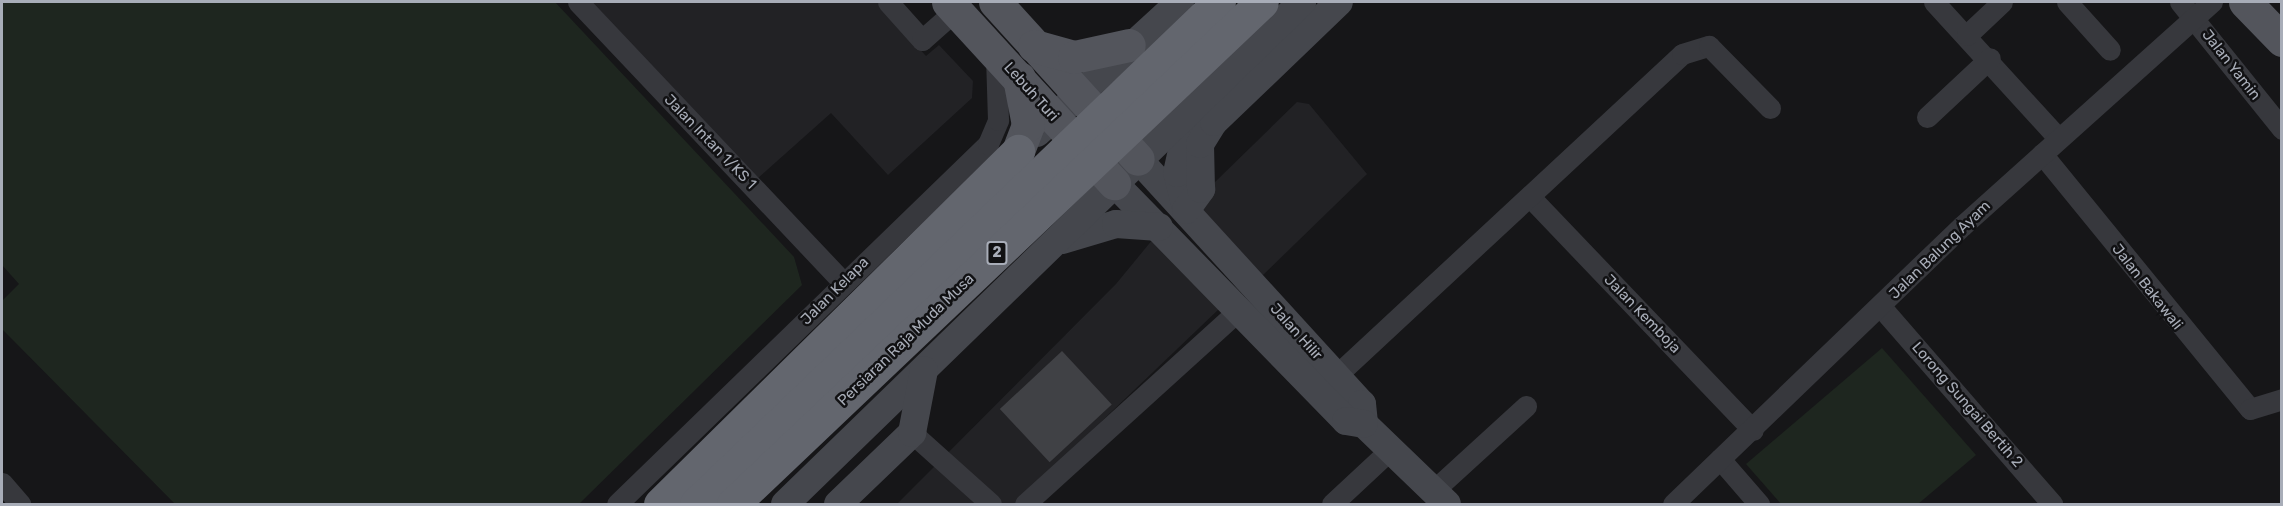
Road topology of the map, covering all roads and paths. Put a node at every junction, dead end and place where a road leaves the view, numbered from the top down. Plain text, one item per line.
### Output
1 (578, 2) edge
2 (888, 2) edge
3 (995, 2) edge
4 (1219, 2) edge
5 (1262, 2) edge
6 (1302, 2) edge
7 (1339, 2) edge
8 (1934, 2) edge
9 (2002, 2) edge
10 (2067, 2) edge
11 (2181, 2) edge
12 (2212, 2) edge
13 (2245, 2) edge
14 (952, 5) edge
15 (1175, 6) edge
16 (2195, 19) junction
17 (1967, 34) junction
18 (2282, 40) edge
19 (1129, 45) junction
20 (1034, 46) junction
21 (2110, 50) dead end
22 (996, 53) junction
23 (1990, 58) junction
24 (1229, 70) junction
25 (1019, 78) junction
26 (1078, 94) junction
27 (1194, 104) junction
28 (1770, 108) dead end
29 (1054, 117) junction
30 (1928, 117) dead end
31 (2282, 129) edge
32 (2059, 139) junction
33 (1018, 151) junction
34 (2042, 154) junction
35 (1138, 159) junction
36 (1114, 183) junction
37 (1531, 198) junction
38 (1186, 210) junction
39 (929, 220) junction
40 (1159, 227) junction
41 (1053, 243) junction
42 (843, 282) junction
43 (994, 303) junction
44 (1881, 307) junction
45 (1238, 311) junction
46 (924, 370) junction
47 (1327, 384) junction
48 (756, 390) junction
49 (2282, 399) edge
50 (1526, 406) dead end
51 (1753, 429) junction
52 (912, 433) junction
53 (1390, 450) junction
54 (1720, 459) junction
55 (2, 483) edge
56 (1440, 498) edge
57 (20, 504) edge
58 (617, 504) edge
59 (660, 504) edge
60 (696, 504) edge
61 (734, 504) edge
62 (785, 504) edge
63 (838, 504) edge
64 (992, 504) edge
65 (1025, 504) edge
66 (1332, 504) edge
67 (1673, 504) edge
68 (1760, 504) edge
69 (2052, 504) edge

1 - 42 street, Jalan Intan 1/KS 1
2 - 14 street
3 - 20 main road
4 - 60 highway, Persiaran Raja Muda Musa / 2
5 - 61 highway, Persiaran Raja Muda Musa / 2
6 - 24 main road
7 - 38 main road
8 - 17 street
9 - 17 street
10 - 21 street
11 - 16 street, Jalan Yamin
12 - 16 street, Jalan Balung Ayam
13 - 18 main road
14 - 22 main road, Lebuh Turi
15 - 19 main road
15 - 24 main road
16 - 31 street, Jalan Yamin
16 - 32 street, Jalan Balung Ayam
17 - 23 street
19 - 20 main road
19 - 26 main road
20 - 26 main road
22 - 25 main road, Lebuh Turi
22 - 39 street, Jalan Kelapa
23 - 30 street
23 - 32 street
24 - 27 main road
25 - 29 main road, Lebuh Turi
25 - 33 main road
26 - 29 main road
26 - 35 main road
27 - 35 main road
27 - 38 main road
28 - 37 street
29 - 33 main road
29 - 36 main road, Lebuh Turi
32 - 34 street, Jalan Balung Ayam
33 - 39 highway
34 - 44 street, Jalan Balung Ayam
34 - 49 street, Jalan Bakawali
35 - 36 main road
35 - 38 main road, Jalan Hilir
36 - 40 main road, Jalan Hilir
36 - 41 main road
37 - 47 street
37 - 51 street, Jalan Kemboja
38 - 47 main road, Jalan Hilir
39 - 42 street, Jalan Kelapa
39 - 43 main road
39 - 48 highway
40 - 41 main road
40 - 45 main road, Jalan Hilir
41 - 43 main road
42 - 48 street, Jalan Kelapa
43 - 46 main road
44 - 51 street, Jalan Balung Ayam
44 - 69 street, Lorong Sungai Bertih 2
45 - 47 main road, Jalan Hilir
45 - 65 street
46 - 52 main road
46 - 62 main road
47 - 53 main road, Jalan Hilir
48 - 58 street, Jalan Kelapa
48 - 59 highway
50 - 56 street
51 - 54 street, Jalan Balung Ayam
52 - 63 main road
52 - 64 street
53 - 56 main road, Jalan Hilir
53 - 66 street
54 - 67 street, Jalan Balung Ayam
54 - 68 street
55 - 57 street

